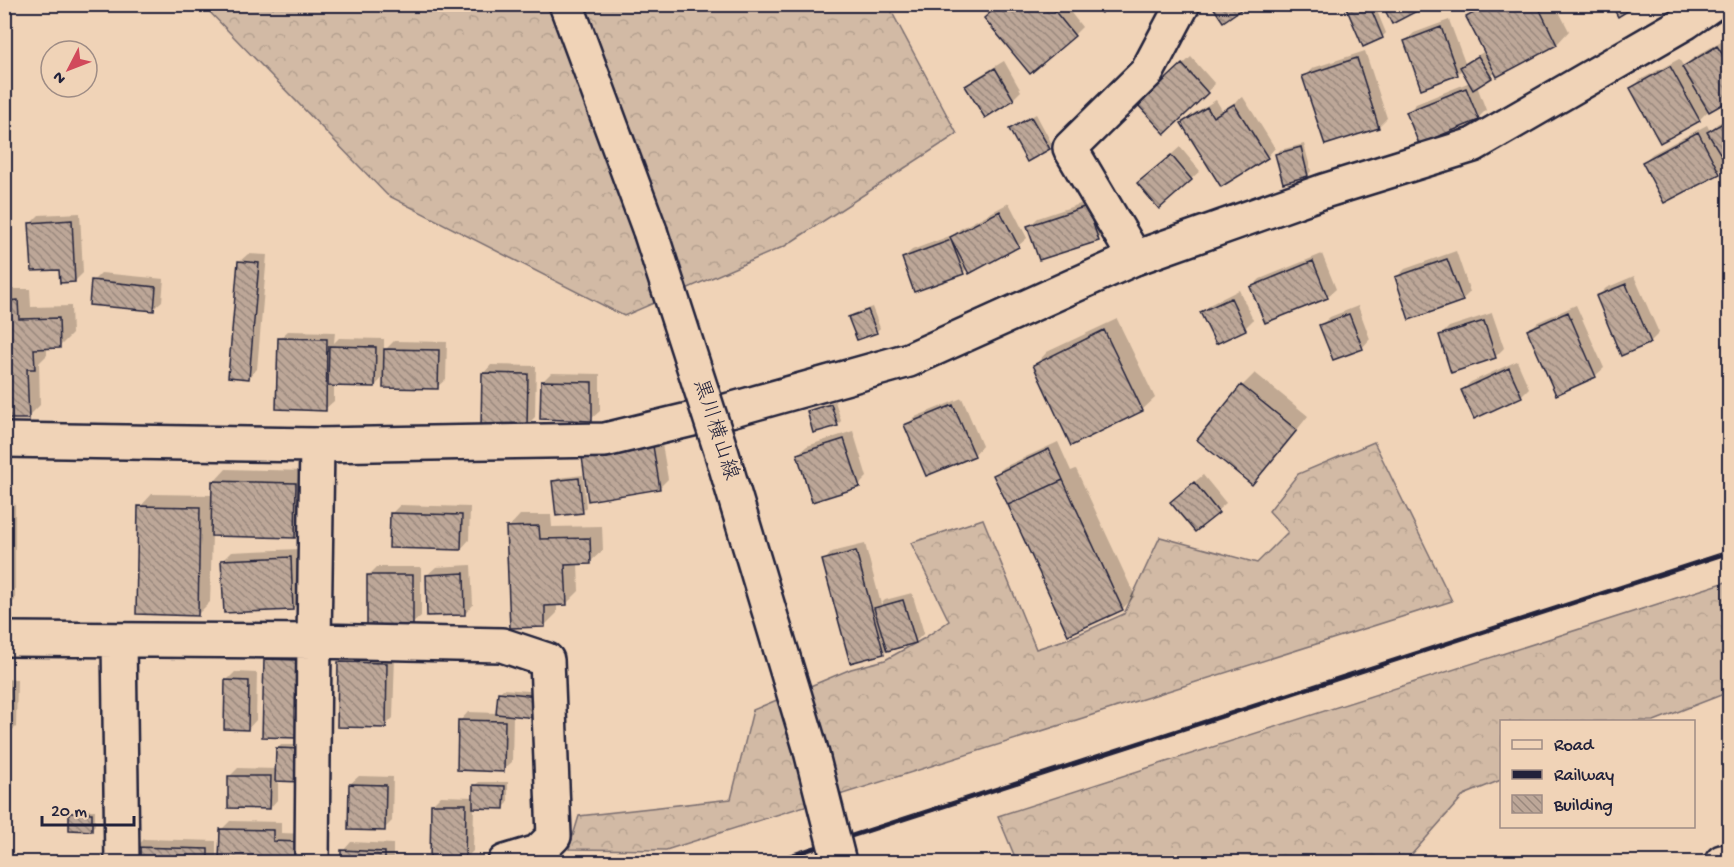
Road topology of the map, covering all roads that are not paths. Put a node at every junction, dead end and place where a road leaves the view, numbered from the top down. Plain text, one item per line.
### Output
1 (566, 4) edge
2 (1183, 4) edge
3 (1712, 4) edge
4 (1135, 258) junction
5 (4, 440) edge
6 (317, 445) junction
7 (4, 639) edge
8 (119, 640) junction
9 (314, 641) junction
10 (1730, 860) edge
11 (122, 862) edge
12 (312, 862) edge
13 (505, 862) edge
14 (838, 862) edge
15 (1722, 862) edge

1 - 14 street, 黒川横山線, bridge
2 - 4 street
3 - 4 street
4 - 6 street
5 - 6 street
6 - 9 street
7 - 8 street
8 - 9 street
8 - 11 street
9 - 12 street
9 - 13 street
10 - 15 street

